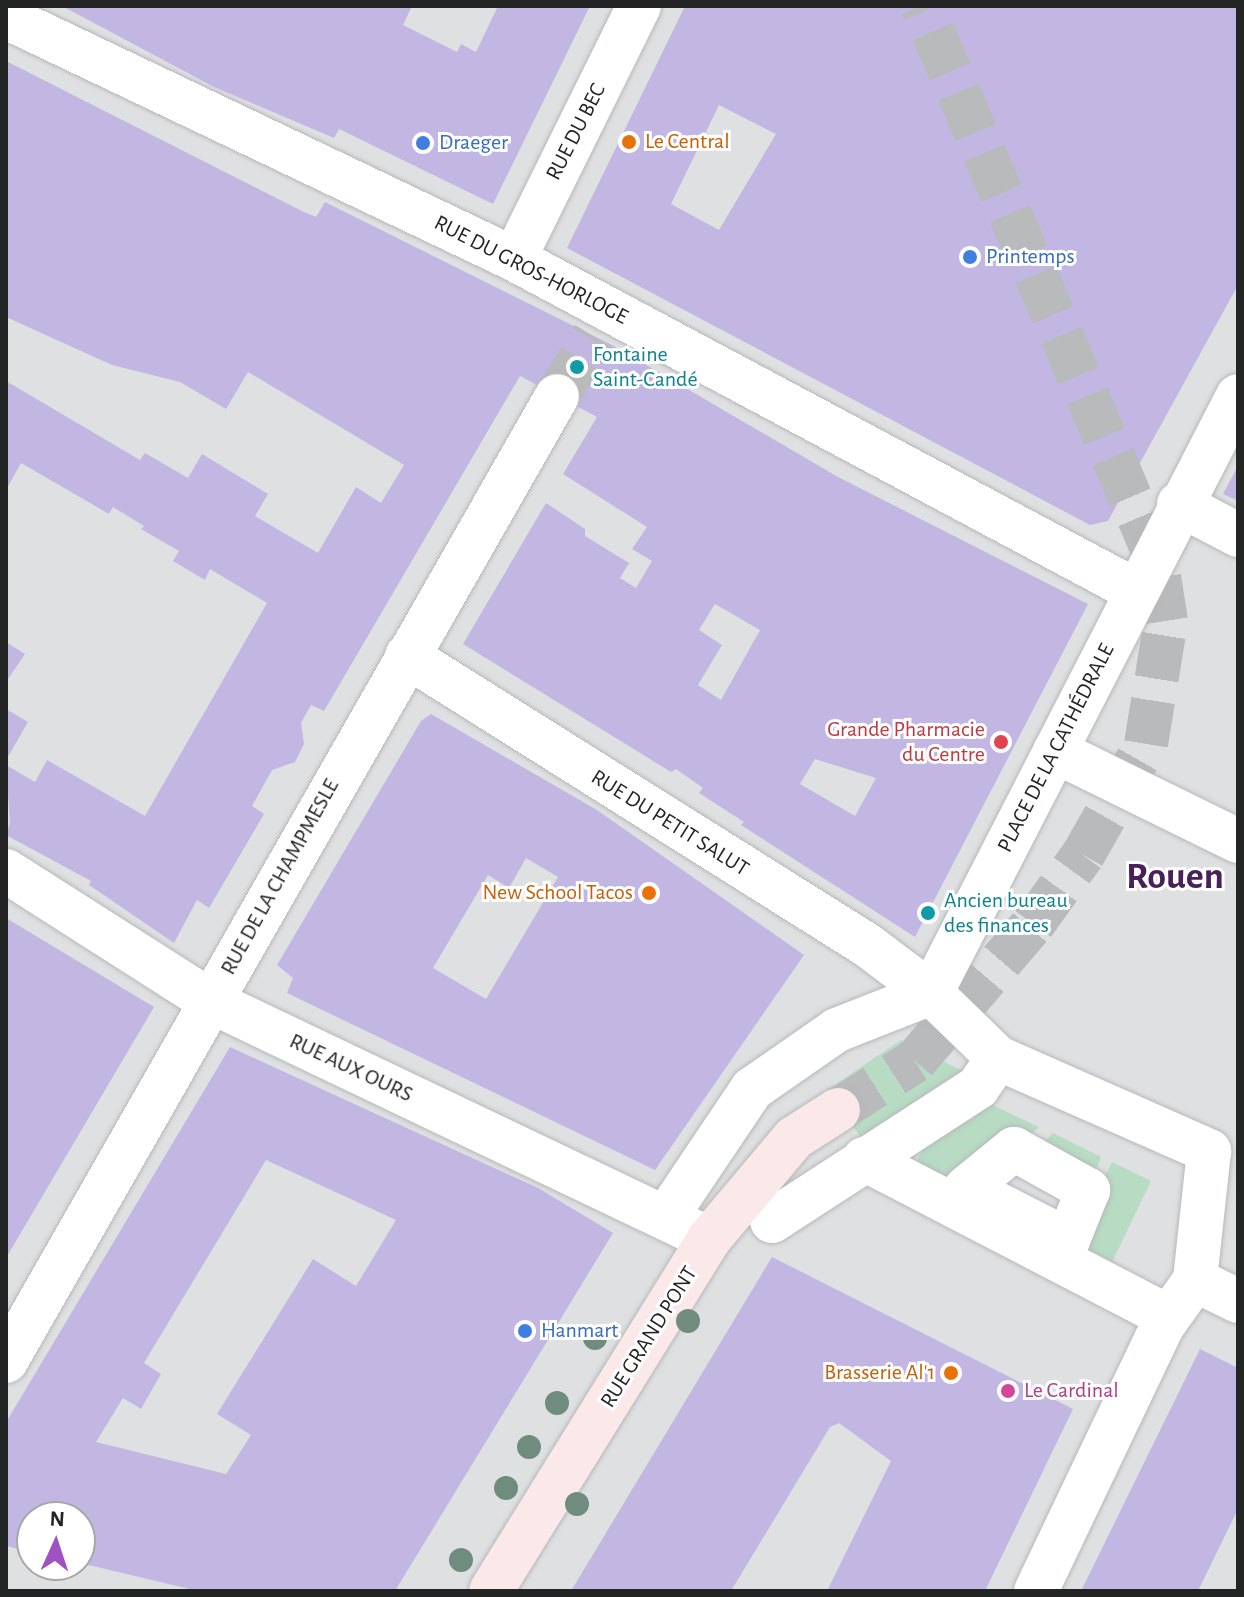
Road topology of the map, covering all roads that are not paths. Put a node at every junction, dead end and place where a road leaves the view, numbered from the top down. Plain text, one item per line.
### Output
1 (639, 6) edge
2 (6, 17) edge
3 (514, 259) junction
4 (557, 396) tunnel mouth
5 (1238, 396) edge
6 (1179, 504) junction
7 (1238, 535) edge
8 (1136, 591) junction
9 (407, 656) junction
10 (1055, 751) junction
11 (1238, 841) edge
12 (6, 871) edge
13 (931, 993) junction
14 (210, 1001) junction
15 (998, 1058) junction
16 (838, 1110) tunnel mouth
17 (864, 1159) junction
18 (666, 1217) junction
19 (772, 1221) dead end
20 (709, 1239) junction
21 (1195, 1280) junction
22 (1238, 1301) edge
23 (1166, 1321) junction
24 (6, 1361) edge
25 (491, 1591) edge
26 (1036, 1591) edge

1 - 3 street, RUE DU BEC
2 - 3 street, RUE DU GROS-HORLOGE
3 - 8 street, RUE DU GROS-HORLOGE
4 - 9 street, RUE DE LA CHAMPMESLE
5 - 6 street, PLACE DE LA CATHÉDRALE
6 - 7 street
6 - 8 street, PLACE DE LA CATHÉDRALE
8 - 10 street, PLACE DE LA CATHÉDRALE
9 - 13 street, RUE DU PETIT SALUT
9 - 14 street, RUE DE LA CHAMPMESLE
10 - 11 street
10 - 13 street, PLACE DE LA CATHÉDRALE
12 - 14 street, RUE AUX OURS
13 - 15 street
13 - 18 street
14 - 18 street, RUE AUX OURS
14 - 24 street, RUE DE LA CHAMPMESLE
15 - 17 street
15 - 21 street
16 - 20 street, RUE GRAND PONT
17 - 19 street
17 - 23 street
18 - 20 street, RUE AUX OURS
20 - 25 street, RUE GRAND PONT
21 - 22 street
21 - 23 street
23 - 26 street

